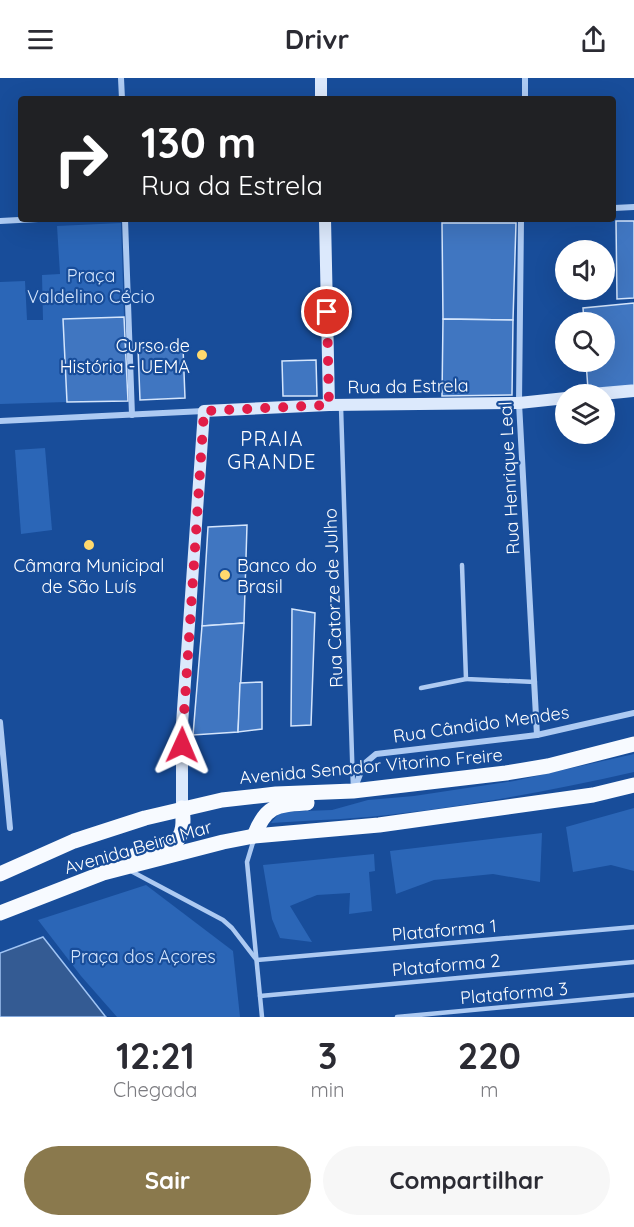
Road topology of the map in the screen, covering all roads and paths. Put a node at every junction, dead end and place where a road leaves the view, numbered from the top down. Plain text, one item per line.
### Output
1 (121, 78) edge
2 (321, 78) edge
3 (525, 78) edge
4 (122, 96) edge
5 (321, 96) edge
6 (525, 96) edge
7 (634, 207) edge
8 (616, 208) edge
9 (18, 220) edge
10 (0, 221) edge
11 (125, 222) edge
12 (325, 222) edge
13 (521, 222) edge
14 (634, 391) edge
15 (615, 393) edge
16 (555, 399) edge
17 (519, 403) junction
18 (335, 405) junction
19 (204, 411) junction
20 (132, 415) junction
21 (0, 421) edge
22 (462, 565) dead end
23 (466, 679) junction
24 (535, 682) junction
25 (421, 688) dead end
26 (634, 713) edge
27 (0, 722) edge
28 (537, 735) junction
29 (634, 744) edge
30 (634, 785) edge
31 (361, 790) junction
32 (182, 808) junction
33 (10, 828) dead end
34 (254, 836) junction
35 (55, 849) junction
36 (125, 868) junction
37 (103, 873) junction
38 (0, 874) edge
39 (0, 881) edge
40 (0, 914) edge
41 (634, 927) edge
42 (257, 960) junction
43 (634, 962) edge
44 (634, 995) edge
45 (260, 996) junction
46 (262, 1017) edge
47 (397, 1017) edge

1 - 4 street
2 - 5 street
3 - 6 street
7 - 8 street
9 - 10 street
11 - 20 street
12 - 18 street
13 - 17 street, Rua Henrique Leal
14 - 15 street
16 - 17 street, Rua da Estrela
17 - 18 street, Rua da Estrela
17 - 24 street, Rua Henrique Leal
18 - 19 street, Rua da Estrela
18 - 31 lane, Rua Catorze de Julho
19 - 20 street, Rua da Estrela
19 - 32 street
20 - 21 street, Rua da Estrela
22 - 23 lane
23 - 24 lane
23 - 25 lane
24 - 28 street, Rua Henrique Leal
26 - 28 street, Rua Cândido Mendes
27 - 33 street
28 - 31 street, Rua Cândido Mendes
29 - 31 main road, Avenida Senador Vitorino Freire
30 - 34 main road
31 - 32 main road, Avenida Senador Vitorino Freire
31 - 34 main road
32 - 35 main road, Avenida Beira Mar
32 - 37 main road
34 - 36 main road, Avenida Beira Mar
34 - 42 lane
35 - 38 main road, Avenida Beira Mar
35 - 39 main road
36 - 37 main road, Avenida Beira Mar
36 - 42 lane
37 - 40 main road, Avenida Beira Mar
41 - 42 lane, Plataforma 1
42 - 45 lane
43 - 45 lane, Plataforma 2
44 - 47 lane, Plataforma 3
45 - 46 lane

